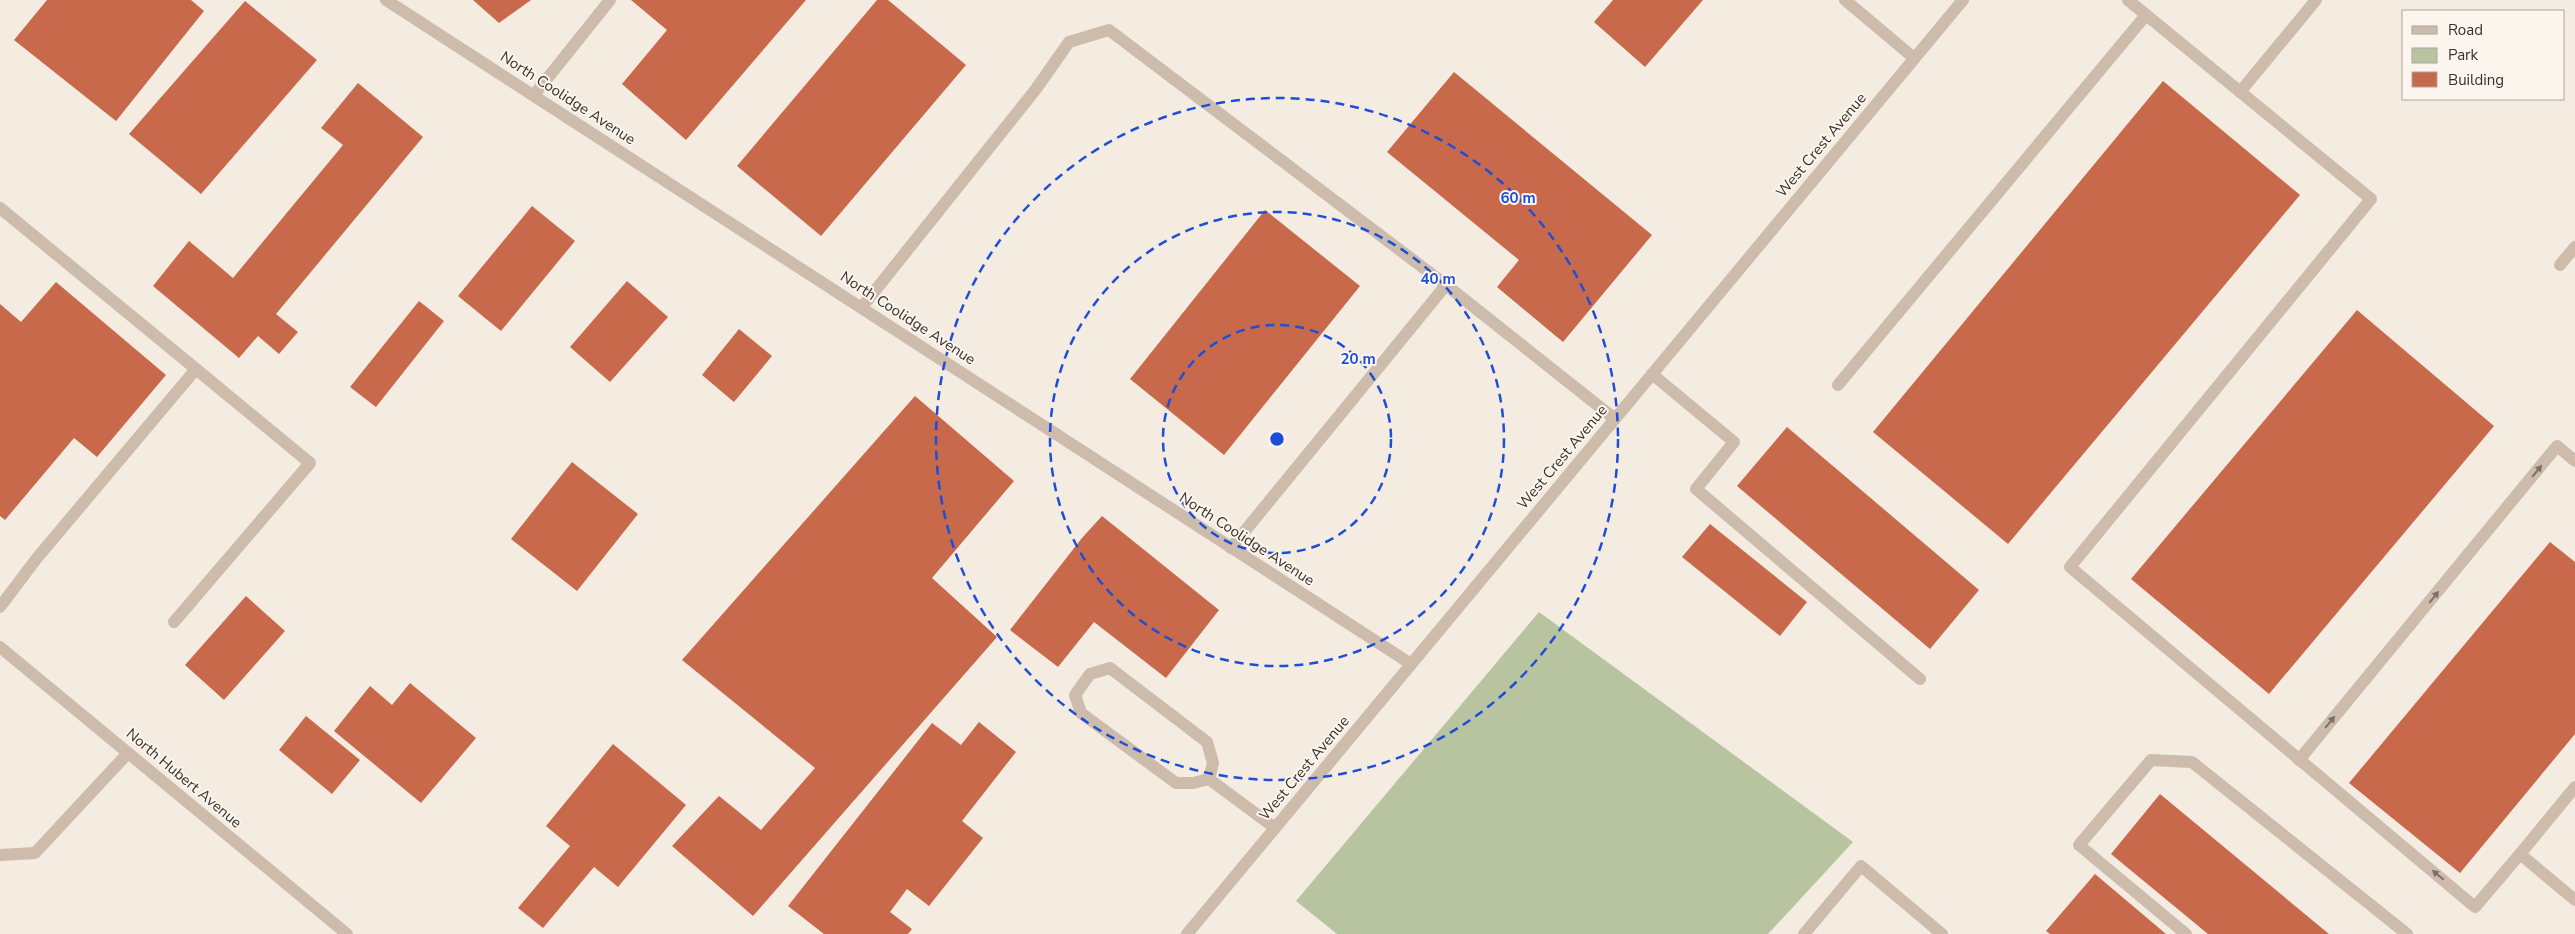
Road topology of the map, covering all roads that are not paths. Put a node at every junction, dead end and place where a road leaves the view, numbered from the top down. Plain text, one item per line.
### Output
1 (386, 0) edge
2 (610, 0) edge
3 (1845, 0) edge
4 (1963, 0) edge
5 (2128, 0) edge
6 (2316, 0) edge
7 (2146, 15) junction
8 (1914, 58) junction
9 (2240, 92) junction
10 (534, 95) junction
11 (0, 208) edge
12 (2575, 246) edge
13 (2560, 265) dead end
14 (1446, 285) junction
15 (862, 307) junction
16 (196, 368) junction
17 (1652, 374) junction
18 (1838, 385) dead end
19 (1615, 419) junction
20 (2575, 461) edge
21 (1231, 548) junction
22 (0, 608) edge
23 (174, 622) dead end
24 (0, 647) edge
25 (1411, 664) junction
26 (1920, 679) dead end
27 (128, 753) junction
28 (2299, 760) junction
29 (1209, 779) junction
30 (2575, 787) edge
31 (1275, 828) junction
32 (2520, 854) junction
33 (0, 855) edge
34 (2575, 900) edge
35 (347, 934) edge
36 (1187, 934) edge
37 (1804, 934) edge
38 (1942, 934) edge
39 (2186, 934) edge
40 (2407, 934) edge

1 - 10 street, North Coolidge Avenue
2 - 10 street
3 - 8 street
4 - 8 street, West Crest Avenue
5 - 7 street
6 - 9 street
7 - 9 street
7 - 18 street
8 - 17 street, West Crest Avenue
9 - 28 street
10 - 15 street, North Coolidge Avenue
11 - 16 street
12 - 13 street
14 - 15 street
14 - 19 street
14 - 21 street
15 - 21 street, North Coolidge Avenue
16 - 22 street
16 - 23 street
17 - 19 street, West Crest Avenue
17 - 26 street
19 - 25 street, West Crest Avenue
28 -> 20 street
21 - 25 street, North Coolidge Avenue
24 - 27 street, North Hubert Avenue
25 - 31 street, West Crest Avenue
27 - 33 street
27 - 35 street, North Hubert Avenue
32 -> 28 street
29 - 29 street
29 - 31 street
30 - 32 street
31 - 36 street, West Crest Avenue
32 - 34 street
37 - 38 street
39 - 40 street

